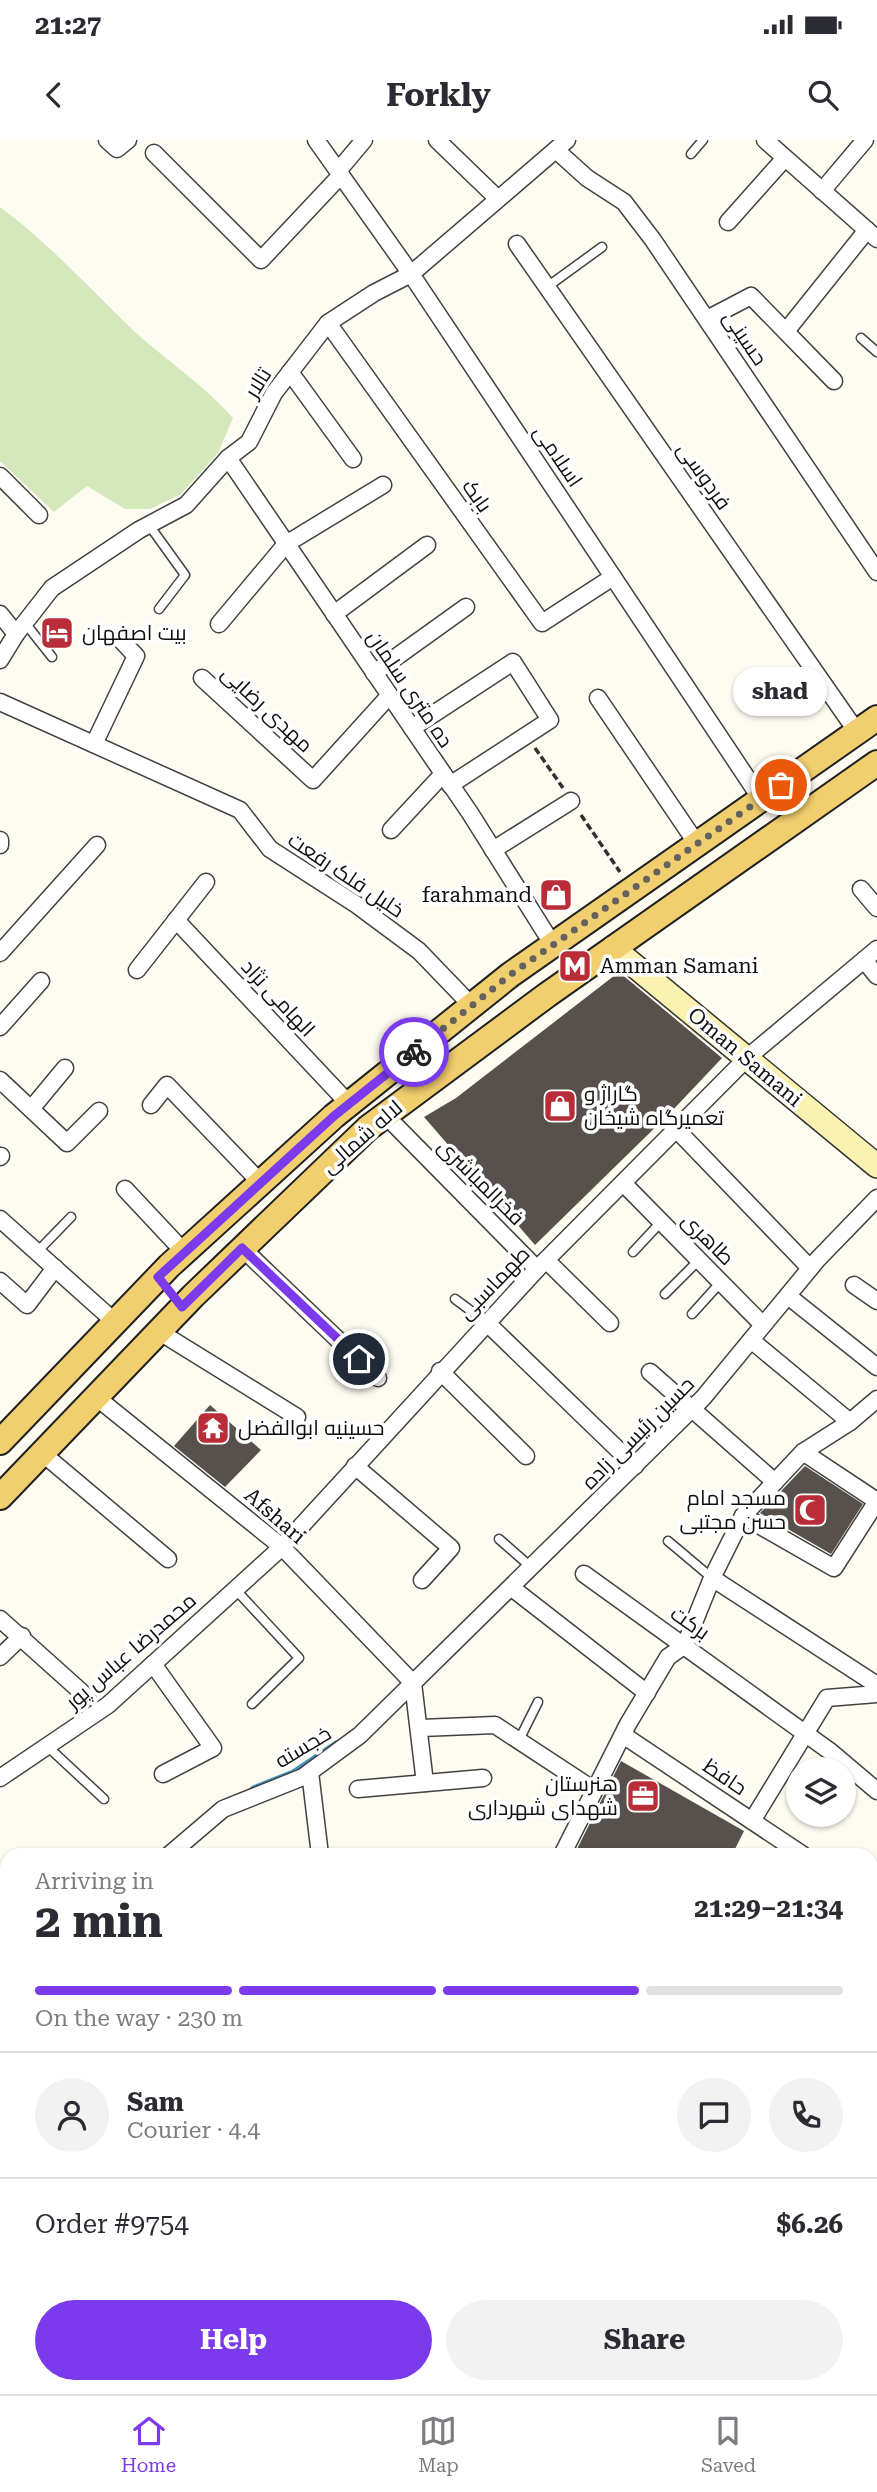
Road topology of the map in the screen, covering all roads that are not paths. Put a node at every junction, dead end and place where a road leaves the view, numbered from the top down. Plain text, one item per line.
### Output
1 (107, 140) edge
2 (128, 140) edge
3 (316, 140) edge
4 (364, 140) edge
5 (438, 140) edge
6 (703, 140) edge
7 (866, 140) edge
8 (770, 142) edge
9 (562, 145) edge
10 (154, 153) dead end
11 (691, 154) dead end
12 (785, 158) junction
13 (339, 173) junction
14 (822, 191) junction
15 (498, 199) junction
16 (727, 222) dead end
17 (872, 235) edge
18 (517, 244) dead end
19 (602, 247) dead end
20 (411, 274) junction
21 (547, 287) junction
22 (707, 319) junction
23 (328, 323) junction
24 (787, 330) junction
25 (861, 338) dead end
26 (877, 352) edge
27 (290, 372) junction
28 (834, 381) dead end
29 (228, 458) junction
30 (353, 458) dead end
31 (0, 476) edge
32 (383, 485) dead end
33 (40, 515) dead end
34 (149, 525) junction
35 (286, 544) junction
36 (427, 545) dead end
37 (877, 572) edge
38 (613, 577) junction
39 (466, 607) dead end
40 (159, 609) dead end
41 (0, 614) edge
42 (334, 614) junction
43 (219, 624) dead end
44 (20, 628) junction
45 (120, 639) dead end
46 (52, 657) dead end
47 (0, 660) edge
48 (374, 673) junction
49 (202, 678) dead end
50 (389, 696) junction
51 (598, 698) dead end
52 (0, 702) edge
53 (412, 728) junction
54 (872, 729) edge
55 (94, 744) junction
56 (820, 758) junction
57 (877, 763) edge
58 (447, 780) junction
59 (761, 799) junction
60 (571, 801) dead end
61 (822, 801) junction
62 (391, 830) dead end
63 (697, 844) junction
64 (97, 845) dead end
65 (493, 850) junction
66 (206, 882) dead end
67 (861, 890) dead end
68 (877, 908) edge
69 (176, 920) junction
70 (554, 945) junction
71 (613, 948) junction
72 (0, 953) edge
73 (871, 954) edge
74 (137, 970) dead end
75 (877, 976) edge
76 (41, 981) dead end
77 (472, 1006) junction
78 (0, 1027) edge
79 (747, 1058) junction
80 (65, 1068) dead end
81 (0, 1080) edge
82 (349, 1104) junction
83 (150, 1105) dead end
84 (31, 1109) junction
85 (99, 1111) dead end
86 (394, 1124) dead end
87 (676, 1129) junction
88 (877, 1166) edge
89 (260, 1182) junction
90 (623, 1183) junction
91 (125, 1189) dead end
92 (877, 1198) edge
93 (71, 1217) dead end
94 (0, 1219) edge
95 (661, 1222) junction
96 (242, 1248) junction
97 (37, 1252) junction
98 (184, 1252) junction
99 (633, 1252) dead end
100 (699, 1260) junction
101 (541, 1264) junction
102 (55, 1268) junction
103 (810, 1268) junction
104 (158, 1277) junction
105 (0, 1281) edge
106 (720, 1282) junction
107 (853, 1285) dead end
108 (665, 1294) dead end
109 (788, 1296) junction
110 (875, 1297) edge
111 (455, 1299) dead end
112 (182, 1307) junction
113 (692, 1314) dead end
114 (115, 1322) junction
115 (486, 1322) junction
116 (610, 1323) dead end
117 (763, 1325) junction
118 (158, 1331) junction
119 (751, 1340) junction
120 (877, 1367) edge
121 (440, 1371) junction
122 (650, 1372) dead end
123 (378, 1378) dead end
124 (96, 1397) junction
125 (877, 1399) edge
126 (692, 1408) junction
127 (297, 1417) dead end
128 (850, 1422) junction
129 (2, 1435) edge
130 (803, 1452) junction
131 (42, 1453) junction
132 (526, 1456) dead end
133 (355, 1466) junction
134 (635, 1466) junction
135 (775, 1482) junction
136 (0, 1497) edge
137 (877, 1501) edge
138 (743, 1516) junction
139 (499, 1539) dead end
140 (668, 1541) dead end
141 (282, 1547) junction
142 (169, 1559) dead end
143 (532, 1568) junction
144 (584, 1574) dead end
145 (712, 1578) junction
146 (422, 1580) dead end
147 (512, 1588) junction
148 (235, 1589) junction
149 (0, 1619) edge
150 (22, 1636) junction
151 (685, 1645) junction
152 (0, 1657) edge
153 (153, 1664) junction
154 (413, 1683) junction
155 (877, 1685) edge
156 (647, 1693) junction
157 (877, 1694) edge
158 (87, 1697) dead end
159 (538, 1702) dead end
160 (252, 1704) dead end
161 (421, 1728) junction
162 (803, 1734) junction
163 (623, 1735) junction
164 (519, 1740) junction
165 (47, 1746) junction
166 (310, 1772) junction
167 (163, 1774) dead end
168 (0, 1778) edge
169 (483, 1778) dead end
170 (425, 1783) junction
171 (358, 1789) dead end
172 (594, 1790) junction
173 (877, 1791) edge
174 (104, 1799) dead end
175 (752, 1821) junction
176 (177, 1848) edge
177 (319, 1848) edge
178 (565, 1848) edge
179 (792, 1848) edge

1 - 2 street
3 - 13 street, اسلامی
4 - 13 street
5 - 15 street
6 - 11 lane
7 - 14 street
8 - 12 street
9 - 15 street, تالار
9 - 22 street, حسینی
10 - 13 street
12 - 14 street
12 - 16 street
13 - 20 street, اسلامی
14 - 17 street
15 - 20 street, تالار
17 - 24 street
18 - 21 street, فردوسی
19 - 21 lane
20 - 23 street, تالار
20 - 38 street, اسلامی
21 - 54 street, فردوسی
22 - 24 street
22 - 37 street, حسینی
23 - 27 street, تالار
23 - 38 street, بابک
24 - 28 street
25 - 26 lane
27 - 29 street, تالار
27 - 30 street
29 - 34 street, تالار
29 - 35 street, ده متری سلمان
31 - 33 street
32 - 35 street
34 - 40 lane
34 - 44 street, تالار
35 - 42 street, ده متری سلمان
35 - 43 street
36 - 42 street
38 - 59 street, اسلامی
39 - 48 street
41 - 44 street
42 - 48 street, ده متری سلمان
44 - 46 lane
44 - 47 street, تالار
45 - 55 street
48 - 50 street, ده متری سلمان
49 - 50 street, مهدی رضایی
50 - 53 street, ده متری سلمان
51 - 63 street
52 - 55 street, خلیل فلک رفعت
53 - 58 street, ده متری سلمان
53 - 58 street
54 - 56 main road, لاله شمالی
55 - 77 street, خلیل فلک رفعت
56 - 59 main road, لاله شمالی
56 - 61 main road
57 - 61 main road, لاله شمالی
58 - 62 street
58 - 65 street, ده متری سلمان
59 - 63 main road, لاله شمالی
60 - 65 street
61 - 71 main road, لاله شمالی
63 - 70 main road, لاله شمالی
64 - 72 street
65 - 70 street, ده متری سلمان
66 - 69 street
67 - 68 street
69 - 74 street
69 - 82 street, الهامی نژاد
70 - 77 main road, لاله شمالی
71 - 79 street, Oman Samani
71 - 96 main road, لاله شمالی
73 - 75 street
73 - 79 street, طهماسبی
76 - 78 street
77 - 82 main road, لاله شمالی
79 - 87 street, طهماسبی
79 - 88 street, Oman Samani
80 - 84 street
81 - 84 street
82 - 89 main road, لاله شمالی
83 - 89 street
84 - 85 street
86 - 101 street, فخرالمباشری
87 - 90 street, طهماسبی
87 - 103 street
89 - 98 main road, لاله شمالی
90 - 95 street, طاهری
90 - 101 street, طهماسبی
91 - 98 street
92 - 103 street, حسین رئیسی زاده
93 - 97 lane
94 - 97 street
95 - 99 lane
95 - 100 street, طاهری
96 - 112 main road, لاله شمالی
96 - 123 street
97 - 102 street
98 - 104 main road, لاله شمالی
100 - 106 street, طاهری
100 - 108 lane
101 - 115 street, طهماسبی
101 - 116 street, فخرالمباشری
102 - 105 street
102 - 114 street
103 - 109 street, حسین رئیسی زاده
104 - 112 main road
104 - 114 main road, لاله شمالی
106 - 113 lane
106 - 117 street, طاهری
107 - 110 street
109 - 117 street, حسین رئیسی زاده
109 - 120 street
111 - 115 lane
112 - 118 main road, لاله شمالی
114 - 129 main road, لاله شمالی
115 - 121 street, طهماسبی
115 - 134 street
117 - 119 street, حسین رئیسی زاده
118 - 124 main road, لاله شمالی
118 - 127 street
119 - 126 street, حسین رئیسی زاده
119 - 128 street
121 - 132 street
121 - 133 street, طهماسبی
122 - 126 street
124 - 131 main road, لاله شمالی
124 - 141 street, Afshari
125 - 128 street
126 - 134 street, حسین رئیسی زاده
126 - 135 street
128 - 130 street
130 - 135 street
130 - 137 street
131 - 136 main road, لاله شمالی
131 - 142 street
133 - 141 street, طهماسبی
133 - 146 street
134 - 143 street, حسین رئیسی زاده
135 - 138 street
137 - 138 street
138 - 145 street
139 - 143 lane
140 - 145 lane
141 - 148 street, محمدرضا عباس پور
141 - 154 street, Afshari
143 - 147 street, حسین رئیسی زاده
144 - 151 street, برکت
145 - 151 street
145 - 155 street
147 - 154 street, حسین رئیسی زاده
147 - 156 street
148 - 153 street, محمدرضا عباس پور
148 - 160 lane
149 - 150 street
150 - 152 street
150 - 158 street
151 - 156 street
151 - 162 street, برکت
153 - 165 street, محمدرضا عباس پور
153 - 167 street
154 - 161 street
154 - 166 street, خجسته
156 - 163 street
157 - 162 street
159 - 164 lane
161 - 164 street
161 - 170 street
162 - 173 street, برکت
162 - 175 street
163 - 172 street
163 - 175 street, حافظ
164 - 172 street
165 - 168 street, محمدرضا عباس پور
165 - 174 lane
166 - 176 street, خجسته
166 - 177 street
169 - 170 street
170 - 171 street
172 - 178 street
175 - 179 street, حافظ

